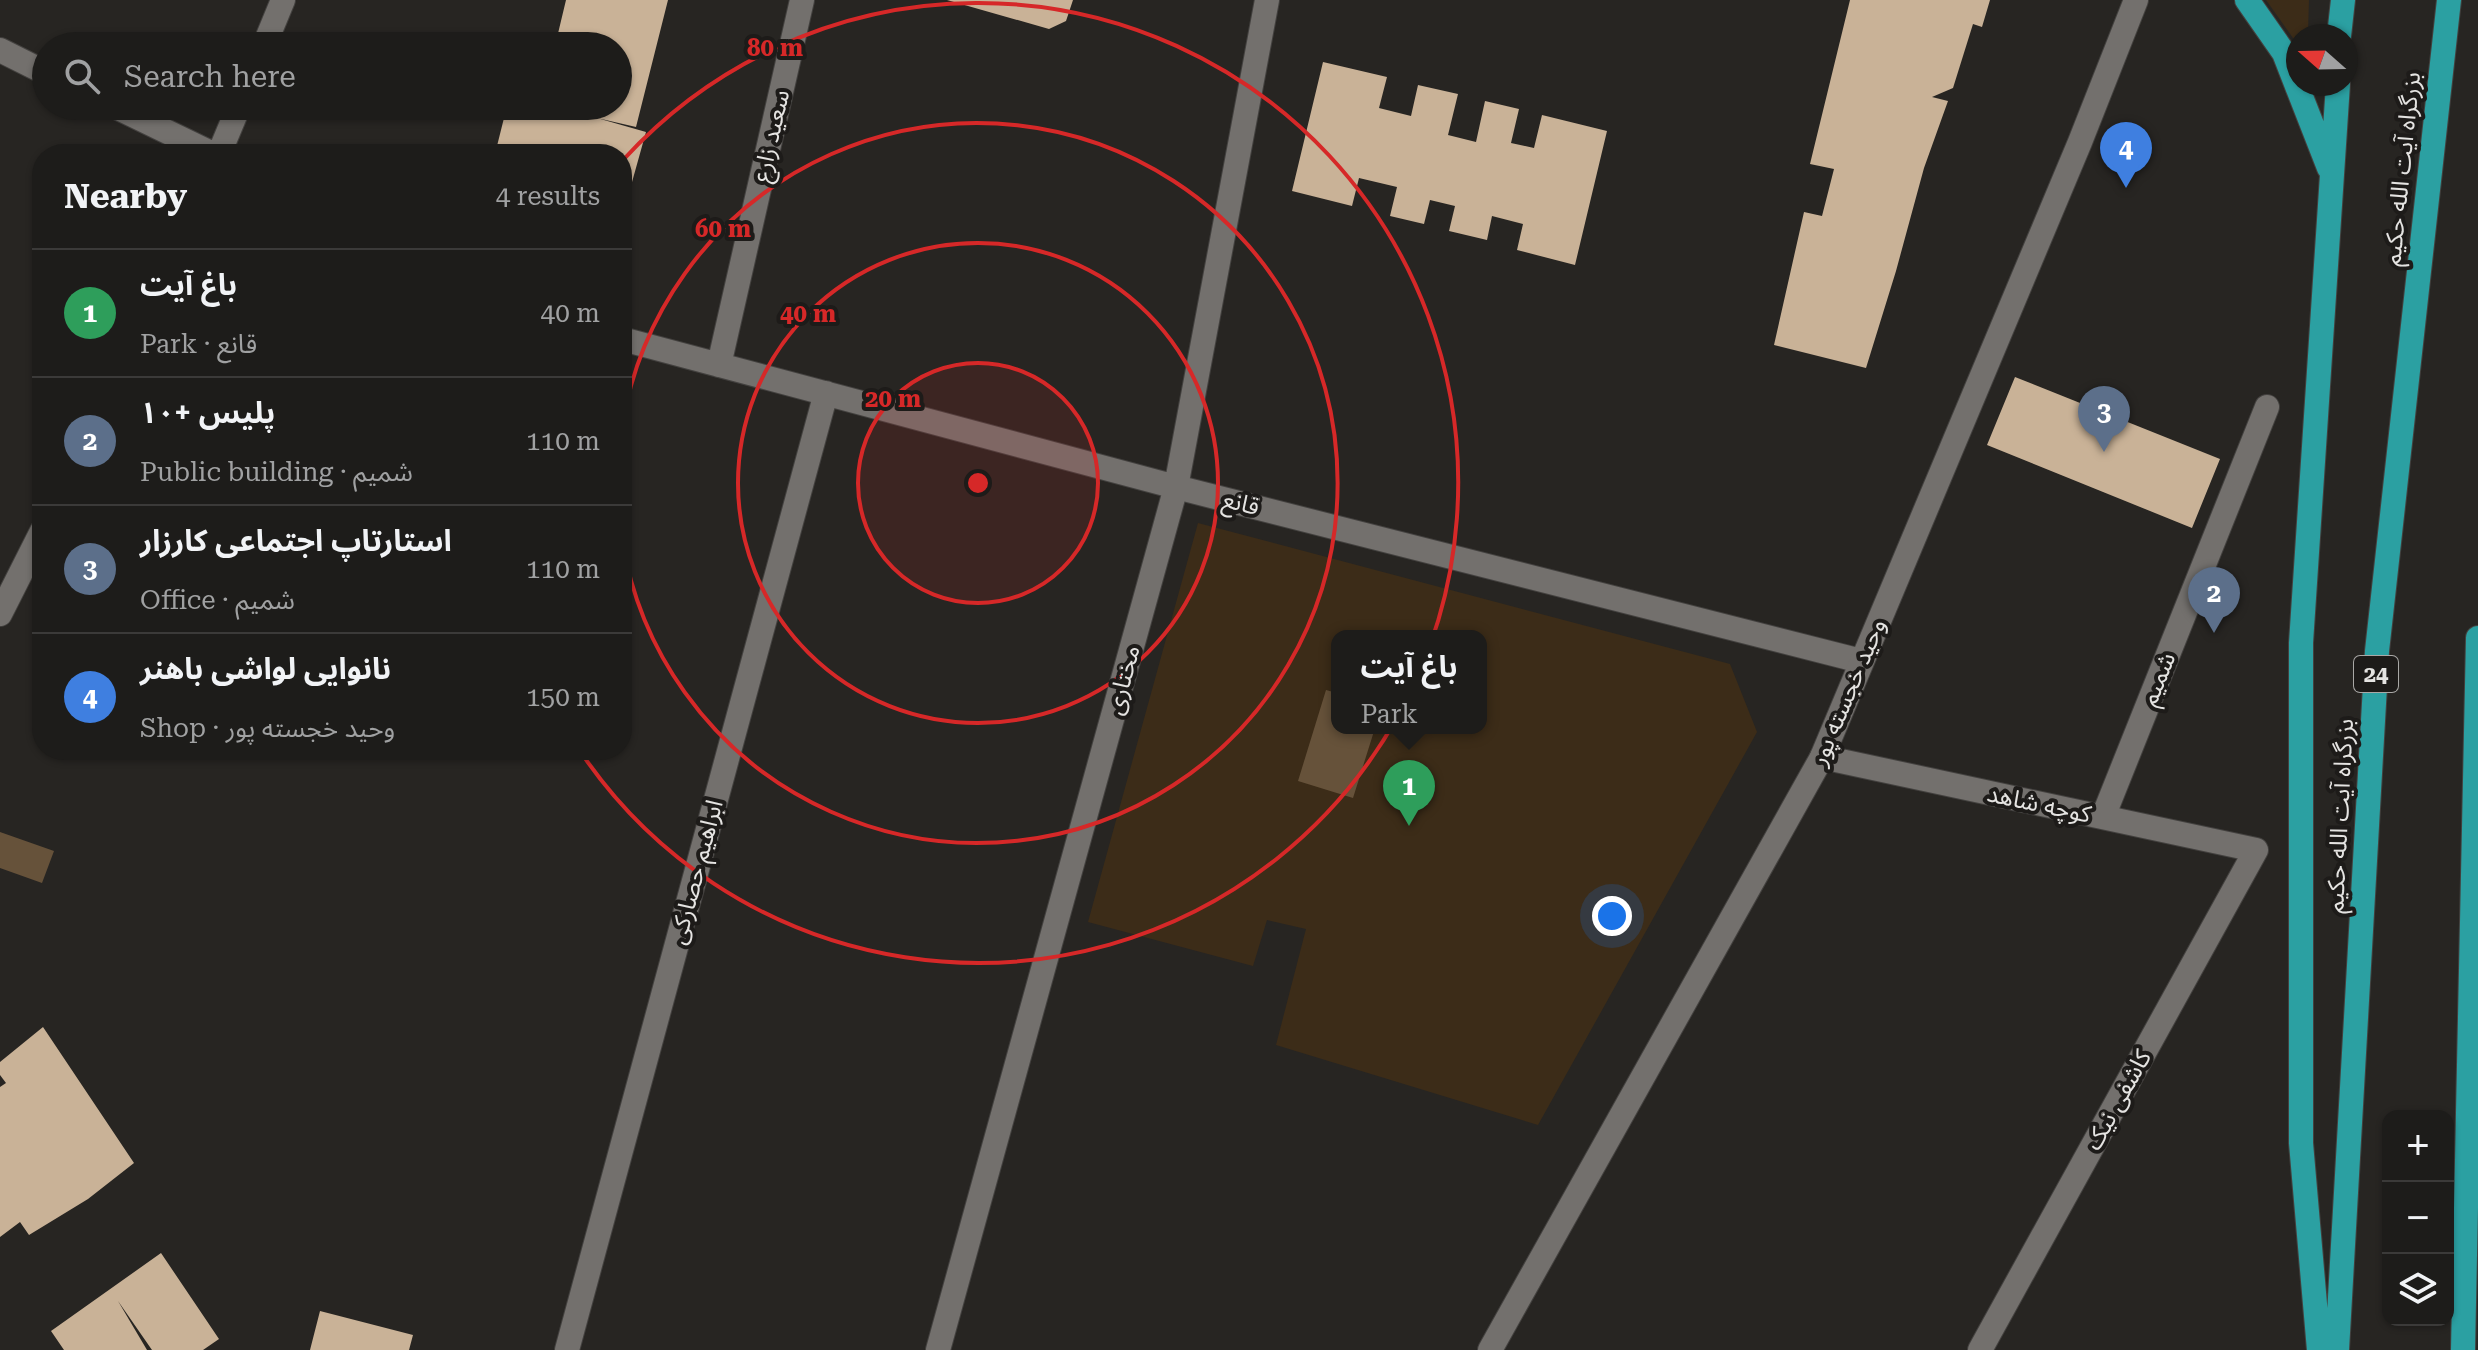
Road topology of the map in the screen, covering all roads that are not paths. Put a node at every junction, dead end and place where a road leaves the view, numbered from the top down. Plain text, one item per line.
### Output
1 (283, 0) edge
2 (802, 0) edge
3 (1267, 0) edge
4 (2136, 0) edge
5 (2247, 0) edge
6 (2343, 0) edge
7 (2449, 0) edge
8 (2340, 24) edge
9 (270, 32) edge
10 (0, 50) edge
11 (32, 66) edge
12 (2337, 96) edge
13 (143, 120) edge
14 (233, 120) edge
15 (192, 144) edge
16 (223, 144) edge
17 (2332, 178) junction
18 (632, 342) edge
19 (719, 365) junction
20 (826, 393) junction
21 (2267, 407) dead end
22 (1176, 487) junction
23 (32, 551) edge
24 (0, 614) edge
25 (2478, 638) edge
26 (1861, 661) junction
27 (1822, 757) junction
28 (2103, 817) junction
29 (2256, 850) joint
30 (567, 1350) edge
31 (938, 1350) edge
32 (1490, 1350) edge
33 (1980, 1350) edge
34 (2319, 1350) edge
35 (2337, 1350) edge
36 (2463, 1350) edge

1 - 9 street
2 - 19 street, سعید زارع
3 - 22 street, مختاری
4 - 26 street, وحید خجسته پور
5 - 17 highway
6 - 8 highway
7 - 35 highway, بزرگراه آیت الله حکیم / 24
10 - 11 street
12 - 17 highway
13 - 15 street
14 - 16 street
17 - 34 highway
18 - 19 street, قانع
19 - 20 street, قانع
20 - 22 street, قانع
20 - 30 street, ابراهیم حصارکی
21 - 28 street, شمیم
22 - 26 street, قانع
22 - 31 street, مختاری
23 - 24 street
25 - 36 highway
26 - 27 street, وحید خجسته پور
27 - 28 street, کوچه شاهد
27 - 32 street, وحید خجسته پور
28 - 29 street, کوچه شاهد
29 - 33 street, کاشفی نیک

